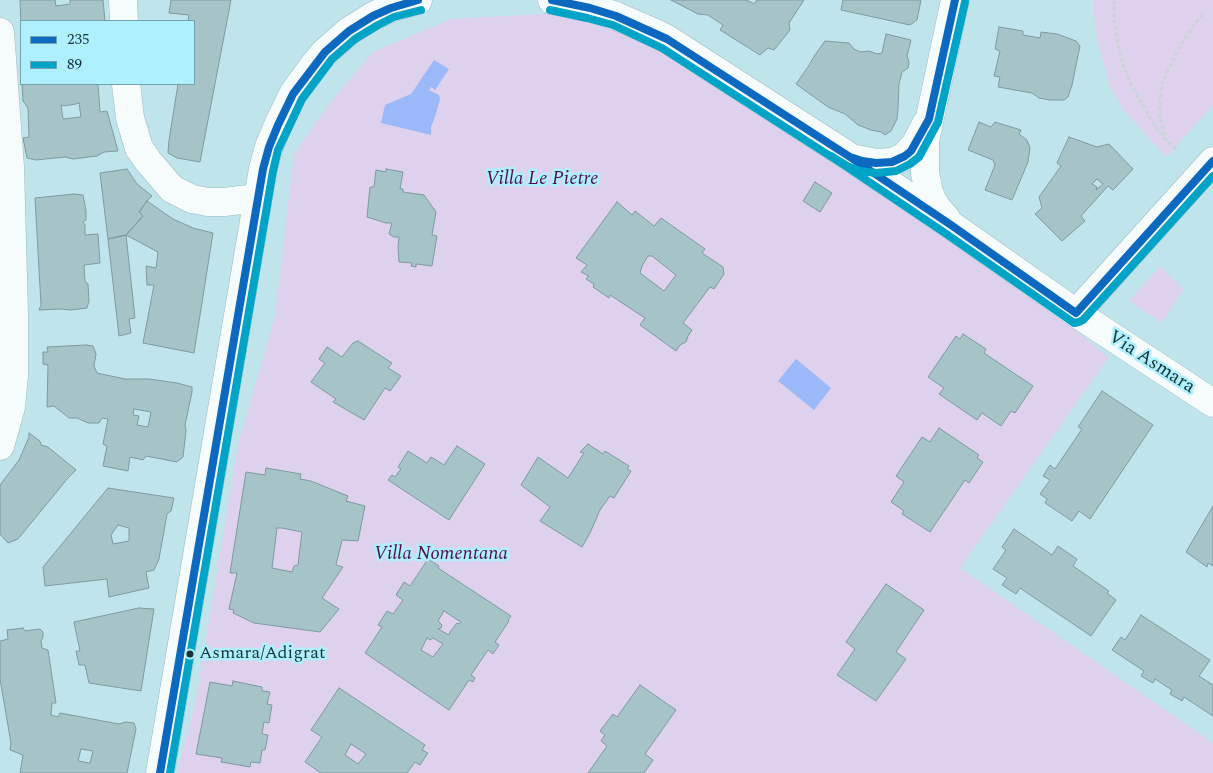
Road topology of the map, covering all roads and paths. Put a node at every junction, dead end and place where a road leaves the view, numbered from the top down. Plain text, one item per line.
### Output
1 (123, 0) edge
2 (418, 0) edge
3 (552, 0) edge
4 (955, 0) edge
5 (1114, 0) edge
6 (1202, 15) dead end
7 (124, 20) edge
8 (0, 32) edge
9 (126, 85) edge
10 (929, 119) junction
11 (1165, 139) junction
12 (1179, 152) dead end
13 (850, 157) junction
14 (1213, 161) edge
15 (258, 198) junction
16 (951, 225) junction
17 (1076, 313) junction
18 (1213, 403) edge
19 (0, 446) edge
20 (160, 773) edge

1 - 7 street
2 - 15 street
3 - 13 street, Via Asmara
4 - 10 street
5 - 11 path
6 - 11 path
8 - 19 street
9 - 15 street
10 - 13 street
10 - 16 street
11 - 12 path
13 - 16 street, Via Asmara
14 - 17 street
15 - 20 street
16 - 17 street, Via Asmara
17 - 18 street, Via Asmara

